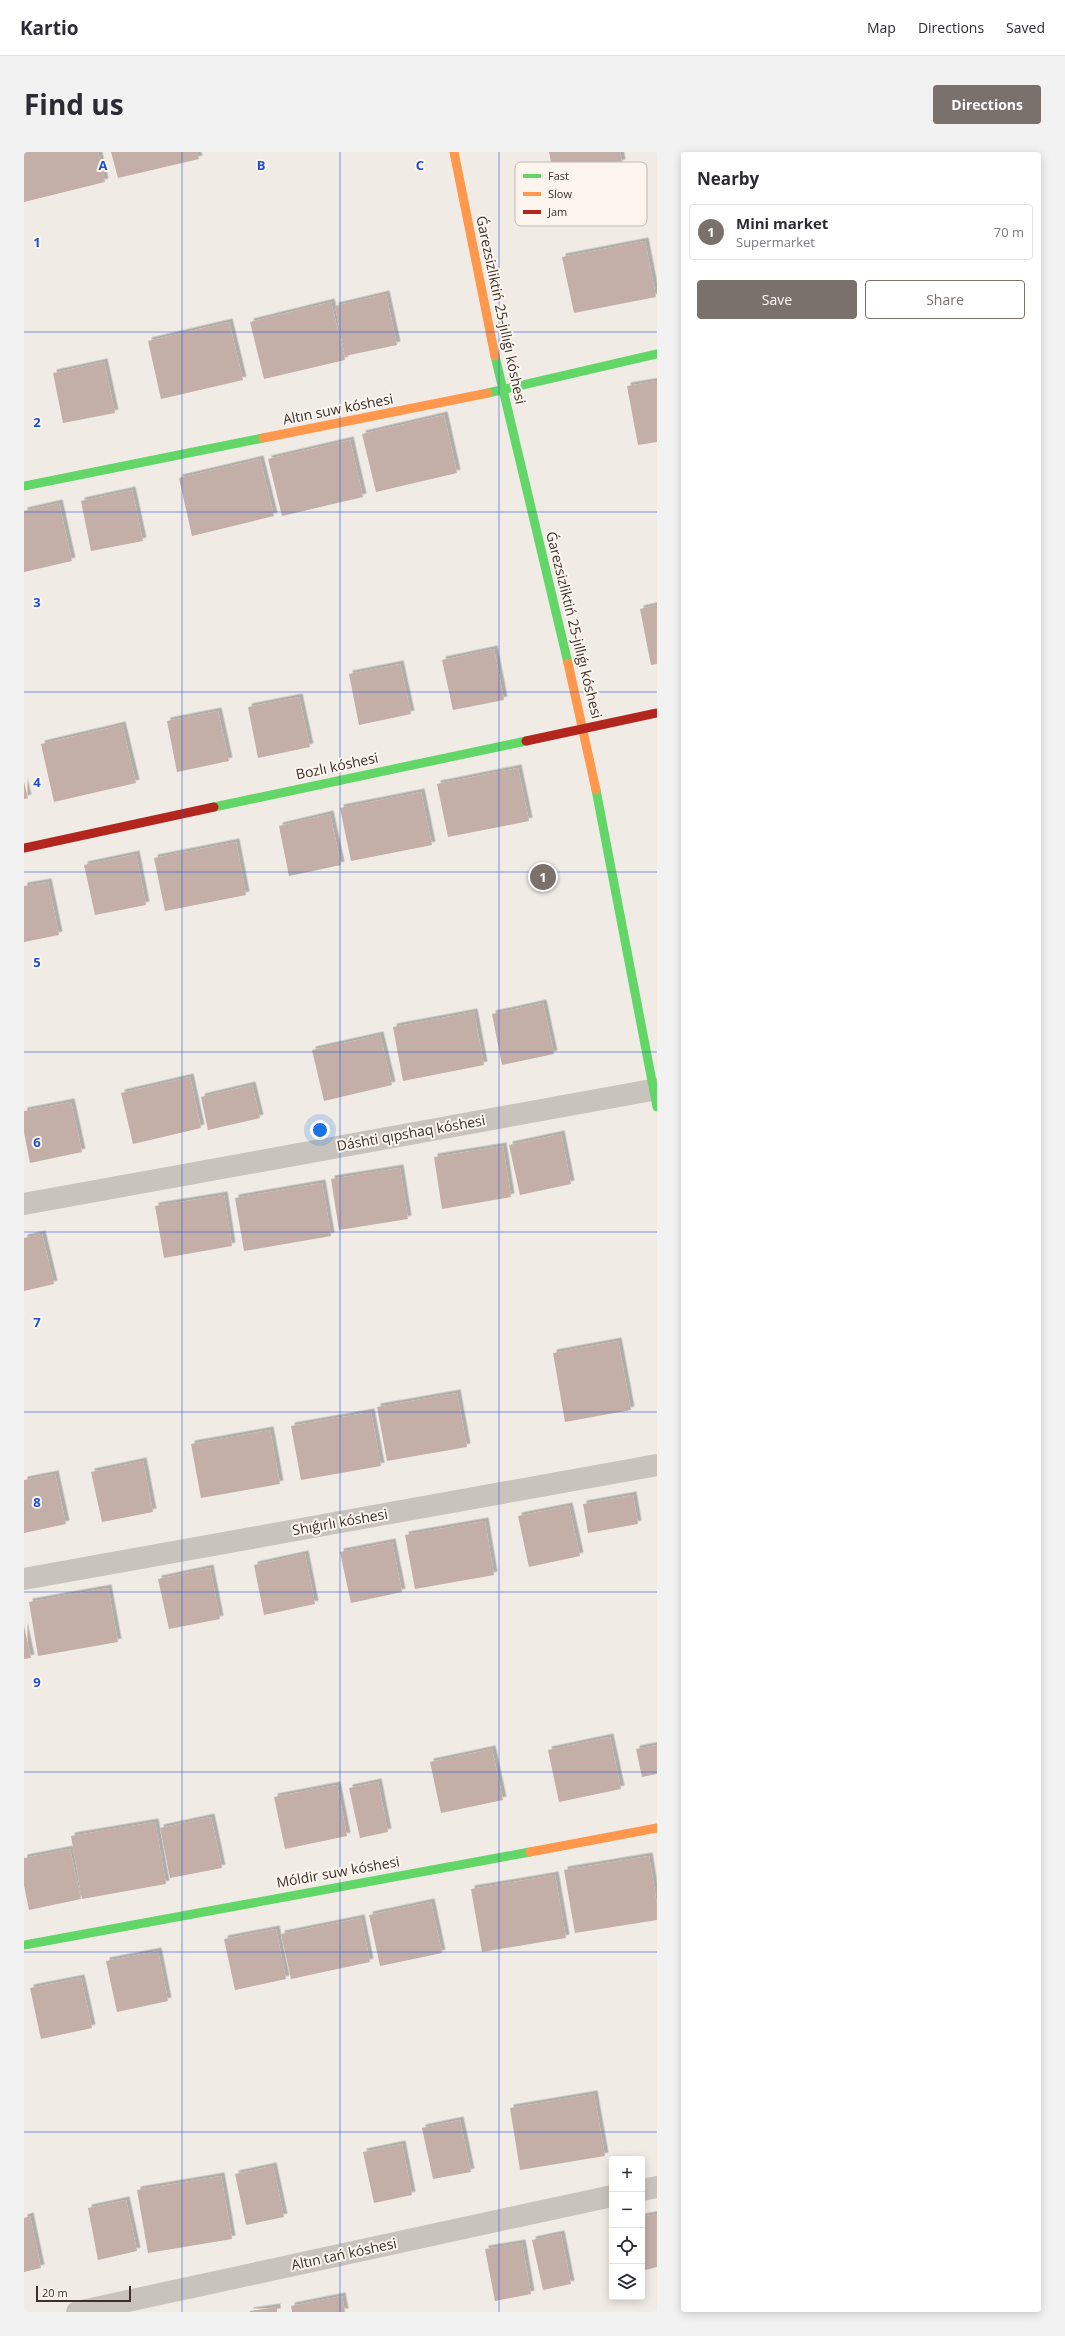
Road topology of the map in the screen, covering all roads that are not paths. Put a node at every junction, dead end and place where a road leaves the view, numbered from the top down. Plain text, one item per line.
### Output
1 (454, 152) edge
2 (657, 354) edge
3 (502, 390) junction
4 (24, 486) edge
5 (657, 712) edge
6 (584, 728) junction
7 (24, 848) edge
8 (656, 1095) edge
9 (24, 1204) edge
10 (657, 1465) edge
11 (24, 1579) edge
12 (657, 1828) edge
13 (24, 1945) edge
14 (657, 2187) edge
15 (645, 2189) edge
16 (609, 2197) edge
17 (77, 2312) edge

1 - 3 street, Ǵarezsizliktiń 25-jıllıǵı kóshesi
2 - 3 street, Altın suw kóshesi
3 - 4 street, Altın suw kóshesi
3 - 6 street, Ǵarezsizliktiń 25-jıllıǵı kóshesi
5 - 6 street, Bozlı kóshesi
6 - 7 street, Bozlı kóshesi
6 - 8 street, Ǵarezsizliktiń 25-jıllıǵı kóshesi
8 - 9 street, Dáshti qıpshaq kóshesi
10 - 11 street, Shıǵırlı kóshesi
12 - 13 street, Móldir suw kóshesi
14 - 15 street
16 - 17 street, Altın tań kóshesi

